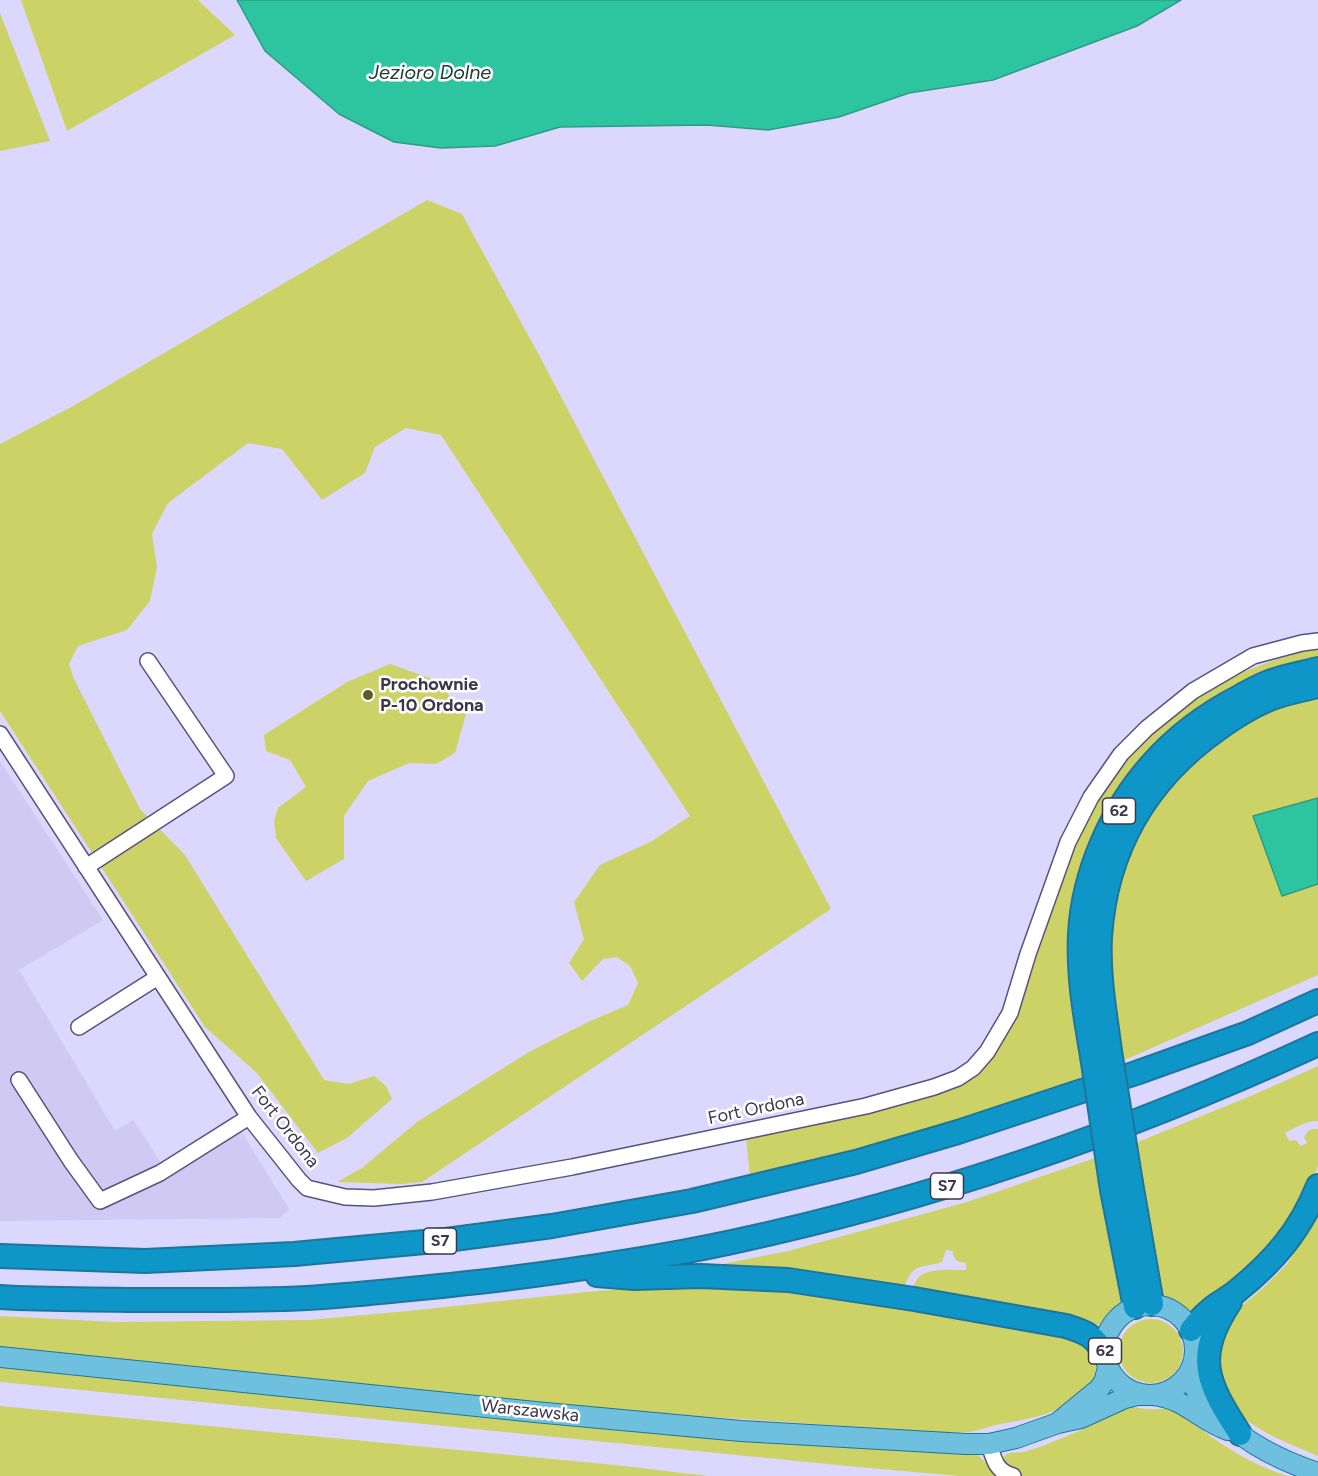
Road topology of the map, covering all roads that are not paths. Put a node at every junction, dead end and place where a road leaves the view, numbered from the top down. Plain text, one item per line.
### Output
1 (1318, 641) edge
2 (148, 661) dead end
3 (1318, 669) edge
4 (1318, 686) edge
5 (0, 734) edge
6 (86, 867) junction
7 (158, 977) junction
8 (1318, 1001) edge
9 (79, 1027) dead end
10 (1318, 1044) edge
11 (1101, 1053) junction
12 (19, 1080) dead end
13 (249, 1117) junction
14 (1318, 1186) edge
15 (0, 1256) edge
16 (560, 1272) junction
17 (1236, 1293) junction
18 (0, 1297) edge
19 (1144, 1305) junction
20 (1191, 1330) junction
21 (0, 1357) edge
22 (1106, 1360) junction
23 (1192, 1367) junction
24 (1148, 1395) junction
25 (1058, 1423) junction
26 (1240, 1434) junction
27 (989, 1444) junction
28 (1318, 1473) edge
29 (1013, 1476) edge

1 - 13 street, Fort Ordona
2 - 6 street
3 - 11 highway, 62
4 - 11 highway
5 - 6 street, Fort Ordona
6 - 7 street, Fort Ordona
7 - 9 street
7 - 13 street, Fort Ordona
8 - 15 highway, S7
10 - 16 highway, S7
11 - 19 highway, bridge
12 - 13 street
14 - 17 highway, 62
16 - 18 highway, S7
16 - 22 highway
17 - 20 highway, 62
17 - 26 highway, 62
19 - 20 main road
19 - 22 main road, 62
20 - 23 main road, 62
21 - 27 main road, Warszawska
22 - 24 main road, 62
22 - 25 main road, Warszawska
23 - 24 main road
23 - 26 main road, 62
24 - 25 main road, Warszawska
24 - 26 main road, 62
25 - 27 main road, Warszawska
26 - 28 main road, 62
27 - 29 street

